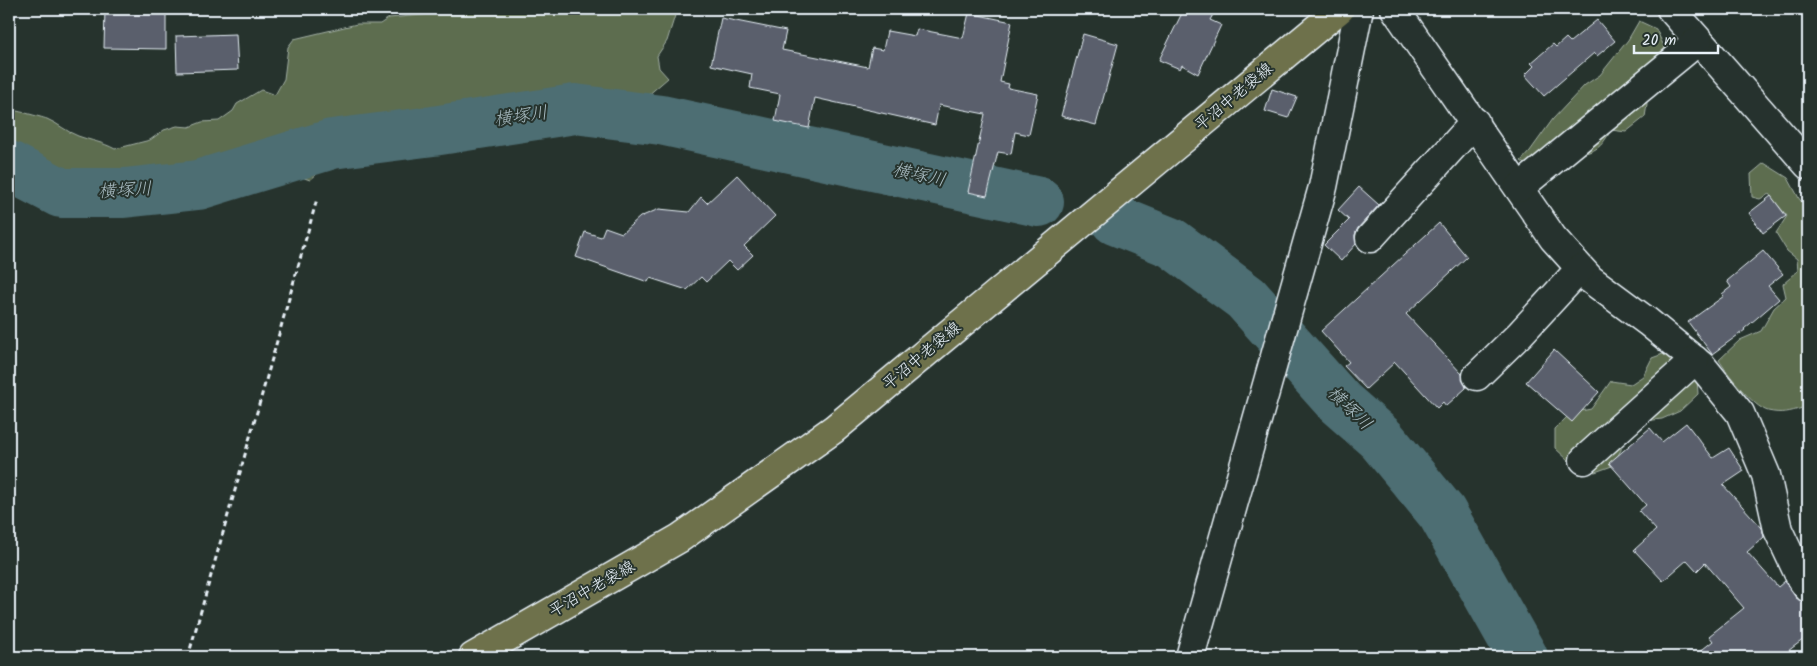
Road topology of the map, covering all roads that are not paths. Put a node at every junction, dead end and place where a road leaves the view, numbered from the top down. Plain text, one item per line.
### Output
1 (1340, 9) edge
2 (1359, 9) edge
3 (1395, 9) edge
4 (1671, 9) edge
5 (1698, 41) junction
6 (1475, 122) junction
7 (1808, 165) edge
8 (1519, 188) junction
9 (1370, 238) dead end
10 (1580, 269) junction
11 (1695, 360) junction
12 (1477, 376) dead end
13 (1584, 460) dead end
14 (1808, 588) edge
15 (473, 657) edge
16 (1190, 657) edge

1 - 15 main road, 平沼中老袋線
2 - 16 street
3 - 6 street
4 - 5 street
5 - 7 street
5 - 8 street
6 - 8 street
6 - 9 street
8 - 10 street
10 - 11 street
10 - 12 street
11 - 13 street
11 - 14 street

